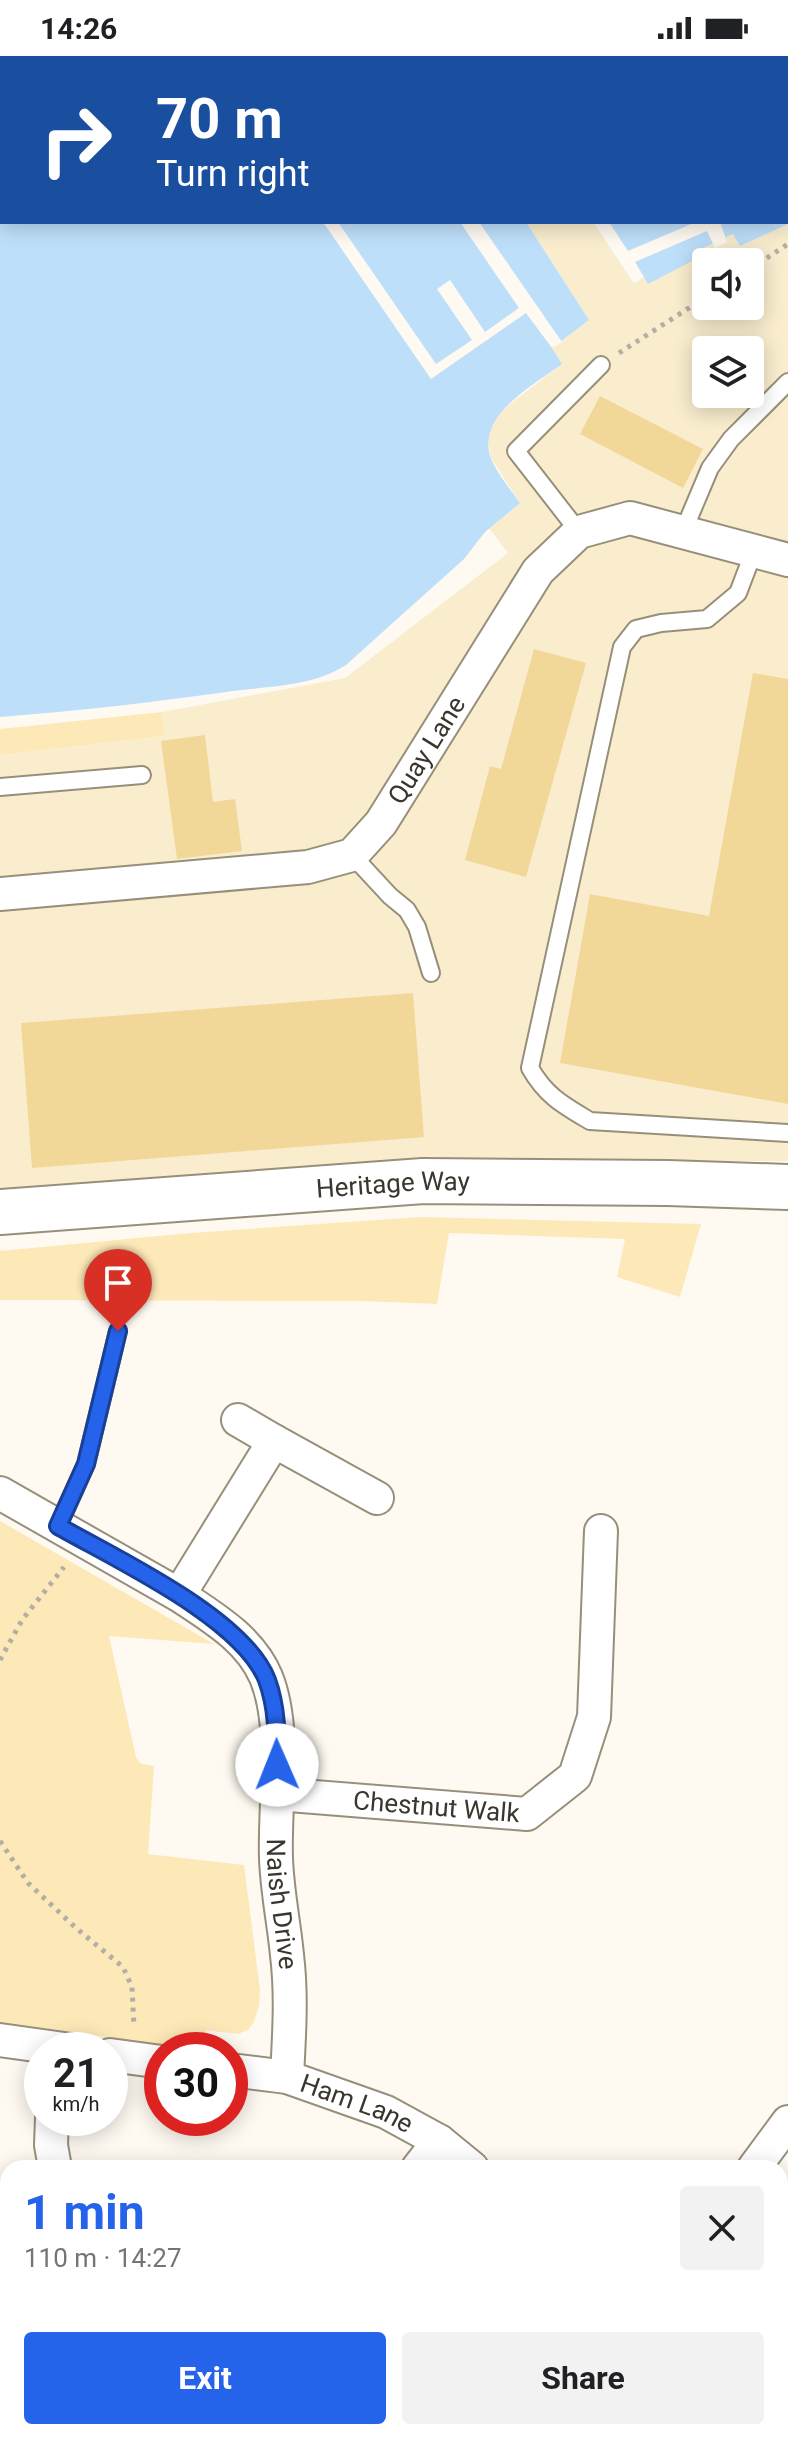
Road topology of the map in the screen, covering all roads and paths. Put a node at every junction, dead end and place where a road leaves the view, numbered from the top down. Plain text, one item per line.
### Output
1 (788, 244) edge
2 (764, 260) edge
3 (692, 306) edge
4 (601, 365) joint
5 (788, 382) edge
6 (579, 532) junction
7 (683, 532) junction
8 (754, 551) junction
9 (788, 560) edge
10 (142, 775) dead end
11 (0, 787) edge
12 (352, 855) junction
13 (0, 894) edge
14 (431, 973) dead end
15 (788, 1133) edge
16 (788, 1187) edge
17 (0, 1212) edge
18 (118, 1331) dead end
19 (238, 1420) dead end
20 (274, 1441) junction
21 (0, 1493) edge
22 (377, 1498) dead end
23 (601, 1531) dead end
24 (69, 1532) junction
25 (179, 1595) junction
26 (0, 1660) edge
27 (277, 1794) junction
28 (0, 1841) edge
29 (128, 2038) edge
30 (0, 2040) edge
31 (24, 2044) edge
32 (248, 2072) edge
33 (287, 2077) junction
34 (788, 2122) edge
35 (51, 2136) edge
36 (439, 2141) junction
37 (54, 2160) edge
38 (424, 2160) edge
39 (462, 2160) edge
40 (760, 2160) edge

1 - 2 path
3 - 4 path
4 - 6 lane
5 - 7 lane
6 - 7 street, Quay Lane
6 - 12 street, Quay Lane
7 - 8 street, Quay Lane
8 - 9 street, Quay Lane
8 - 15 lane
10 - 11 lane
12 - 13 street
12 - 14 lane
16 - 17 street, Heritage Way
18 - 24 lane
19 - 20 street
20 - 22 street
20 - 25 street
21 - 24 street, Naish Drive
23 - 27 street, Chestnut Walk
24 - 25 street, Naish Drive
24 - 26 path
25 - 27 street, Naish Drive
27 - 33 street, Naish Drive
28 - 29 path
30 - 31 street
32 - 33 street, Ham Lane
33 - 36 street, Ham Lane
34 - 40 street
35 - 37 street
36 - 38 street
36 - 39 street, Ham Lane

